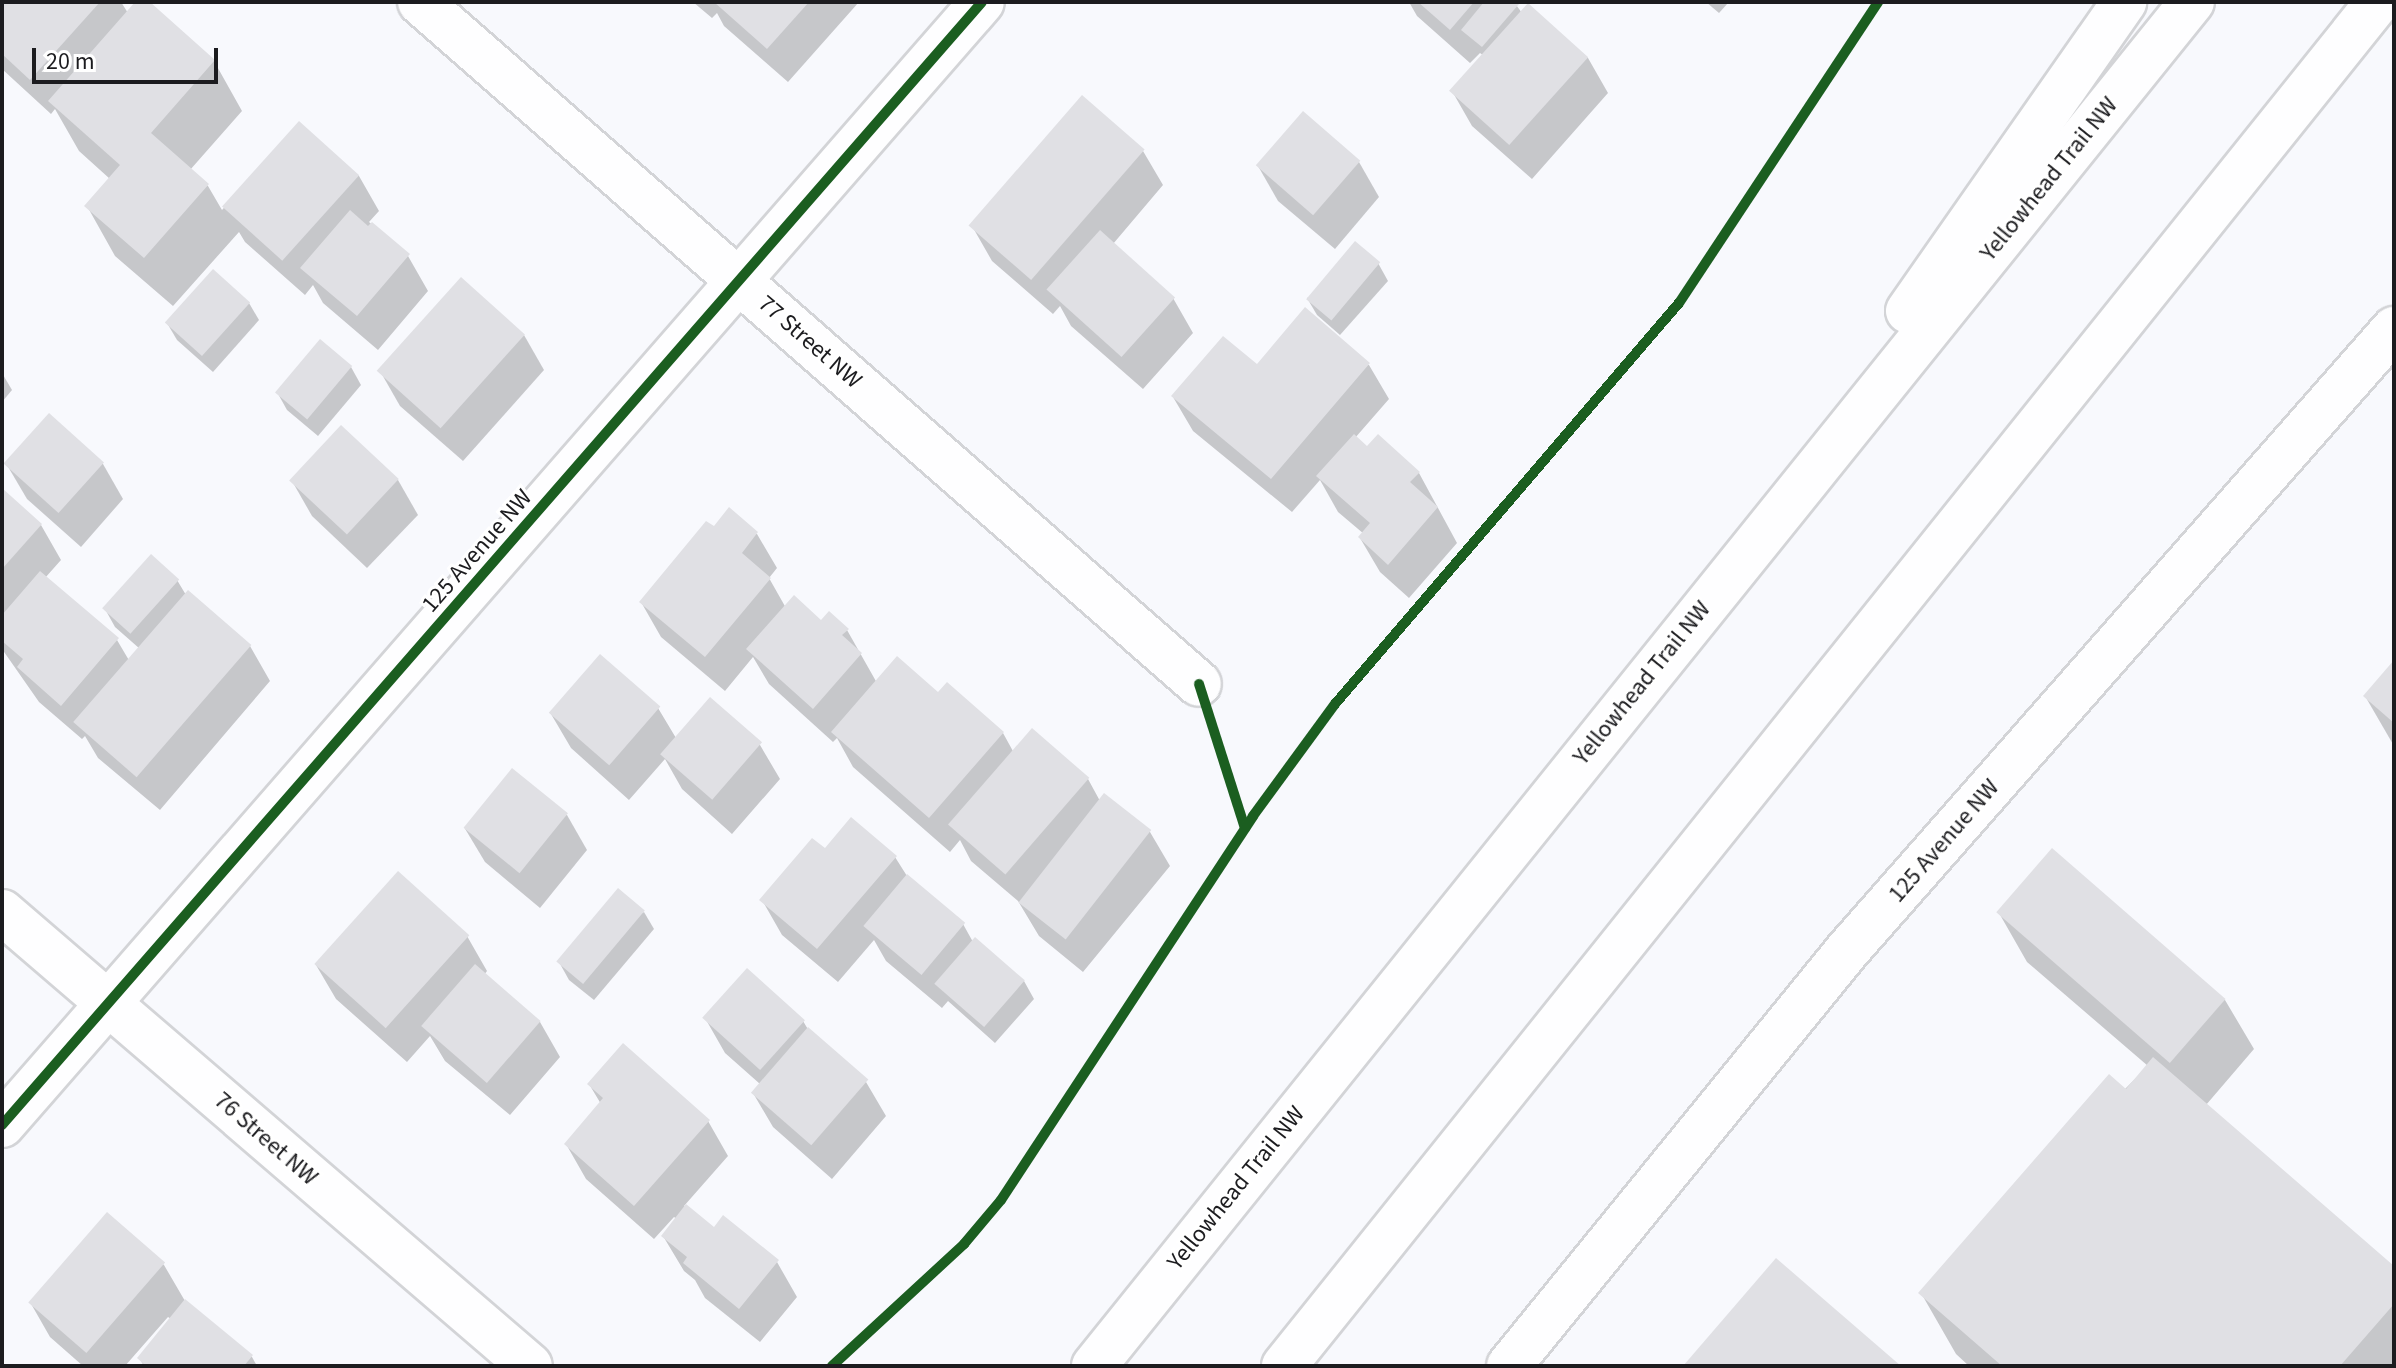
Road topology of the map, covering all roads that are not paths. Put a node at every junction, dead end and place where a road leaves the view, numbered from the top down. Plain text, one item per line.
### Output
1 (420, 2) edge
2 (982, 2) edge
3 (2124, 2) edge
4 (2192, 2) edge
5 (2378, 2) edge
6 (741, 280) junction
7 (2394, 329) edge
8 (1694, 618) junction
9 (1199, 684) dead end
10 (2, 912) edge
11 (109, 1004) junction
12 (2, 1125) edge
13 (530, 1366) edge
14 (1094, 1366) edge
15 (1284, 1366) edge
16 (1509, 1366) edge

1 - 6 main road, 77 Street NW
2 - 6 main road, 125 Avenue NW
3 - 8 main road
4 - 8 main road, Yellowhead Trail NW
5 - 15 main road
6 - 9 main road, 77 Street NW
6 - 11 main road, 125 Avenue NW
7 - 16 main road, 125 Avenue NW
8 - 14 main road, Yellowhead Trail NW
10 - 11 main road, 76 Street NW
11 - 12 main road, 125 Avenue NW
11 - 13 main road, 76 Street NW

